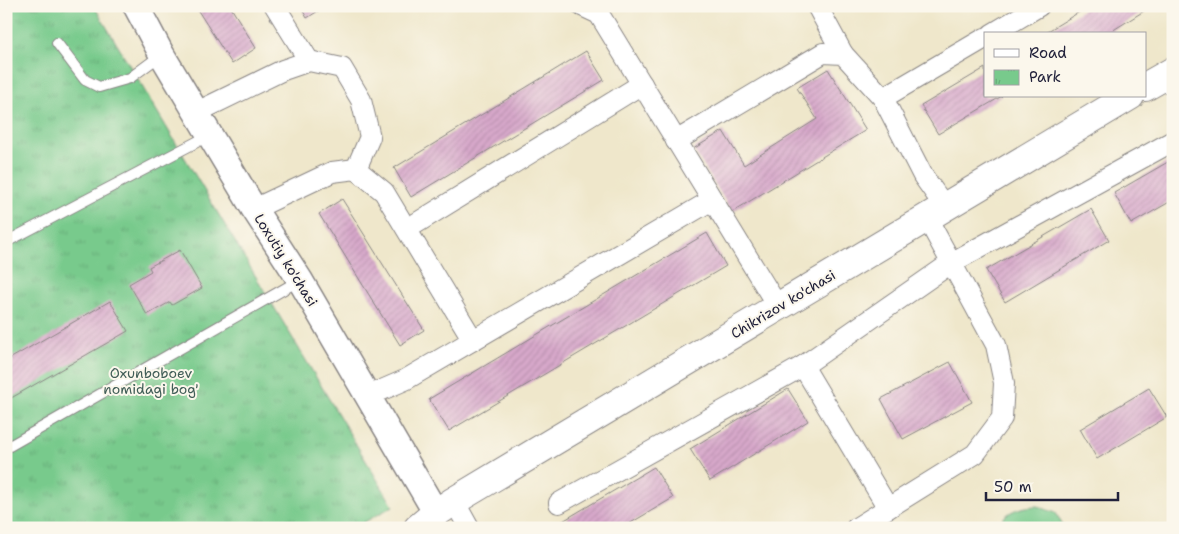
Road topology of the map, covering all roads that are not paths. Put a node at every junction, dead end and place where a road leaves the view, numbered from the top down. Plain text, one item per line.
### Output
1 (136, 6) edge
2 (275, 6) edge
3 (817, 6) edge
4 (1039, 6) edge
5 (598, 9) edge
6 (995, 32) edge
7 (984, 39) edge
8 (57, 43) dead end
9 (843, 54) junction
10 (162, 55) junction
11 (309, 61) junction
12 (1173, 71) edge
13 (642, 84) junction
14 (1146, 86) edge
15 (883, 98) junction
16 (1127, 98) edge
17 (197, 112) junction
18 (210, 135) junction
19 (676, 141) junction
20 (1173, 141) edge
21 (356, 169) junction
22 (712, 200) junction
23 (254, 209) junction
24 (936, 212) junction
25 (407, 229) junction
26 (6, 242) edge
27 (951, 263) junction
28 (300, 280) junction
29 (778, 307) junction
30 (473, 340) junction
31 (803, 366) junction
32 (368, 396) junction
33 (6, 448) edge
34 (559, 503) dead end
35 (888, 508) junction
36 (436, 514) edge
37 (400, 528) edge
38 (469, 528) edge
39 (856, 528) edge

1 - 10 street, Loxutiy ko'chasi
2 - 11 street
3 - 9 street
4 - 6 street
5 - 13 street
7 - 15 street
8 - 10 lane
9 - 15 street
9 - 19 street
10 - 17 street, Loxutiy ko'chasi
11 - 17 street
11 - 21 street
12 - 14 main road
13 - 19 street
13 - 25 street
15 - 24 street
16 - 24 main road, Chikrizov ko'chasi
17 - 18 street, Loxutiy ko'chasi
18 - 23 street, Loxutiy ko'chasi
18 - 26 lane
19 - 22 street
20 - 27 street
21 - 23 street
21 - 25 street
22 - 29 street
22 - 30 street
23 - 28 street, Loxutiy ko'chasi
24 - 27 street
24 - 29 main road, Chikrizov ko'chasi
25 - 30 street
27 - 31 street
27 - 35 street
28 - 32 street, Loxutiy ko'chasi
28 - 33 lane
29 - 36 main road, Chikrizov ko'chasi
30 - 32 street
31 - 34 street
31 - 35 street
32 - 36 street, Loxutiy ko'chasi
35 - 39 street
36 - 37 main road, Chikrizov ko'chasi
36 - 38 street

